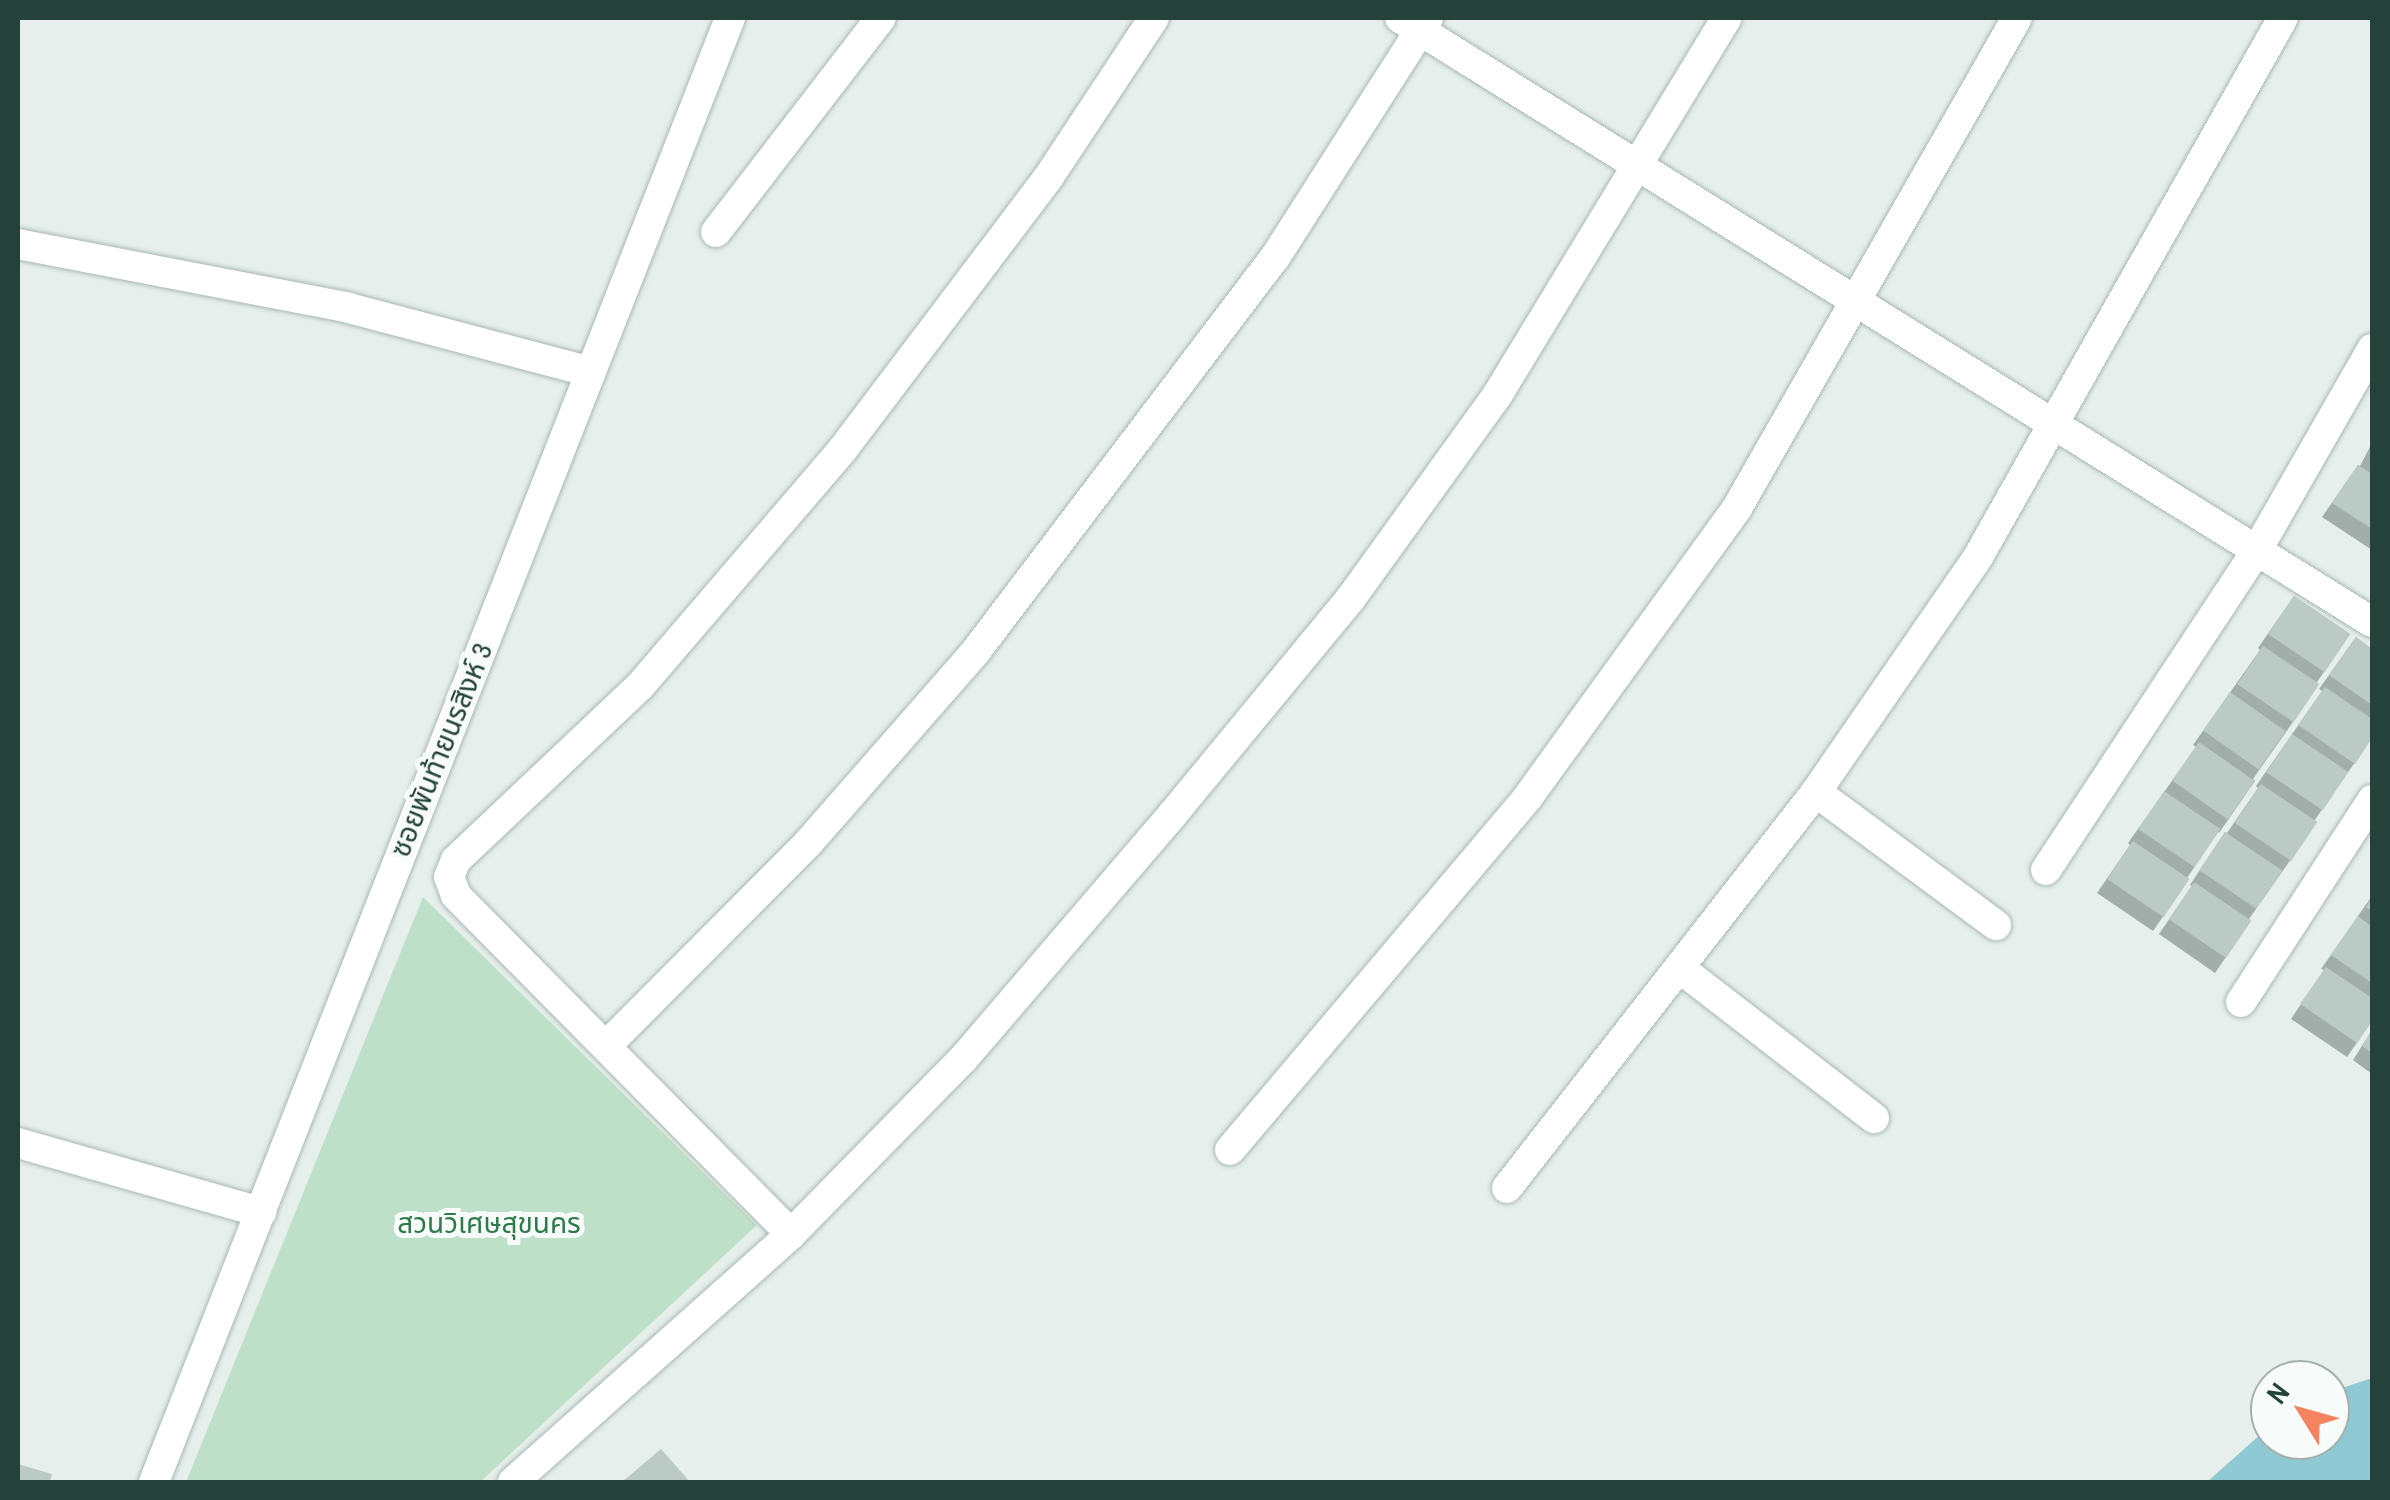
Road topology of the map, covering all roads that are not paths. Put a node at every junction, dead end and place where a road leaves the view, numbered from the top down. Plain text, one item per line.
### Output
1 (730, 18) edge
2 (881, 18) edge
3 (1154, 18) edge
4 (1727, 18) edge
5 (2018, 18) edge
6 (2284, 18) edge
7 (1416, 22) edge
8 (1642, 169) junction
9 (716, 232) dead end
10 (18, 244) edge
11 (1859, 303) junction
12 (2372, 349) edge
13 (591, 372) junction
14 (2058, 426) junction
15 (2258, 550) junction
16 (2372, 622) edge
17 (1816, 792) junction
18 (2372, 800) edge
19 (2046, 870) dead end
20 (1996, 924) dead end
21 (1681, 969) junction
22 (2241, 1002) dead end
23 (606, 1046) junction
24 (1874, 1118) dead end
25 (18, 1143) edge
26 (1230, 1150) dead end
27 (1507, 1188) dead end
28 (261, 1212) junction
29 (791, 1234) junction
30 (154, 1482) edge
31 (513, 1482) edge

1 - 13 street, ซอยพันท้ายนรสิงห์ 3
2 - 9 street
3 - 23 street
4 - 8 street
5 - 11 street
6 - 14 street
7 - 8 street
7 - 23 street
8 - 11 street
8 - 29 street
10 - 13 street
11 - 14 street
11 - 26 street
12 - 15 street
13 - 28 street, ซอยพันท้ายนรสิงห์ 3
14 - 15 street
14 - 17 street
15 - 16 street
15 - 19 street
17 - 20 street
17 - 21 street
18 - 22 street
21 - 24 street
21 - 27 street
23 - 29 street
25 - 28 street
28 - 30 street, ซอยพันท้ายนรสิงห์ 3
29 - 31 street

